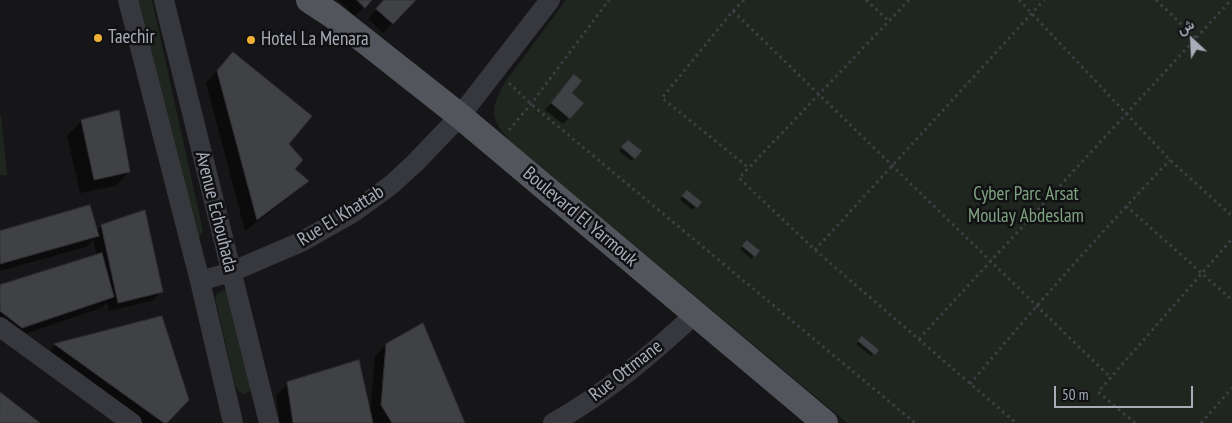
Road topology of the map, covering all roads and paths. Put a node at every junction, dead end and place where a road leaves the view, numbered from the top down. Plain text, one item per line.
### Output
1 (128, 0) edge
2 (164, 0) edge
3 (309, 0) edge
4 (550, 0) edge
5 (608, 0) edge
6 (744, 0) edge
7 (866, 0) edge
8 (909, 0) edge
9 (1019, 0) edge
10 (1044, 0) edge
11 (1156, 0) edge
12 (1231, 0) edge
13 (325, 7) edge
14 (733, 11) junction
15 (1032, 14) junction
16 (889, 21) junction
17 (1196, 38) junction
18 (495, 71) junction
19 (819, 94) junction
20 (531, 104) junction
21 (1126, 115) junction
22 (460, 116) junction
23 (495, 146) junction
24 (1170, 160) junction
25 (892, 166) junction
26 (748, 168) junction
27 (1126, 206) junction
28 (1232, 216) edge
29 (1232, 239) edge
30 (816, 250) junction
31 (990, 261) junction
32 (231, 272) junction
33 (1202, 274) junction
34 (200, 281) junction
35 (1232, 300) edge
36 (1036, 306) junction
37 (696, 314) junction
38 (0, 327) edge
39 (919, 340) junction
40 (1111, 378) junction
41 (970, 384) junction
42 (1232, 388) edge
43 (132, 423) edge
44 (233, 423) edge
45 (269, 423) edge
46 (553, 423) edge
47 (825, 423) edge
48 (915, 423) edge
49 (1016, 423) edge
50 (1135, 423) edge
51 (1201, 423) edge

1 - 34 street, Avenue Echouhada
2 - 32 street, Avenue Echouhada
3 - 13 main road, Boulevard El Yarmouk
4 - 18 street, Rue El Khattab
5 - 20 path
6 - 14 path
7 - 16 path
8 - 16 path
9 - 15 path
10 - 15 path
11 - 17 path
12 - 17 path
13 - 22 main road, Boulevard El Yarmouk
14 - 19 path
14 - 26 path
15 - 21 path
15 - 25 path
16 - 19 path
17 - 21 path
18 - 20 path
18 - 22 street, Rue El Khattab
19 - 25 path
19 - 26 path
20 - 23 path
20 - 48 path
21 - 24 path
21 - 31 path
22 - 23 main road, Boulevard El Yarmouk
22 - 32 street, Rue El Khattab
23 - 37 main road, Boulevard El Yarmouk
24 - 27 path
24 - 28 path
25 - 30 path
25 - 31 path
26 - 30 path
27 - 33 path
27 - 36 path
29 - 33 path
30 - 39 path
31 - 36 path
31 - 39 path
32 - 34 street, Rue El Khattab
32 - 45 street, Avenue Echouhada
33 - 35 path
33 - 40 path
34 - 44 street, Avenue Echouhada
36 - 40 path
36 - 41 path
37 - 46 street, Rue Ottmane
37 - 47 main road, Boulevard El Yarmouk
38 - 43 street
39 - 41 path
40 - 50 path
41 - 49 path
42 - 51 path

